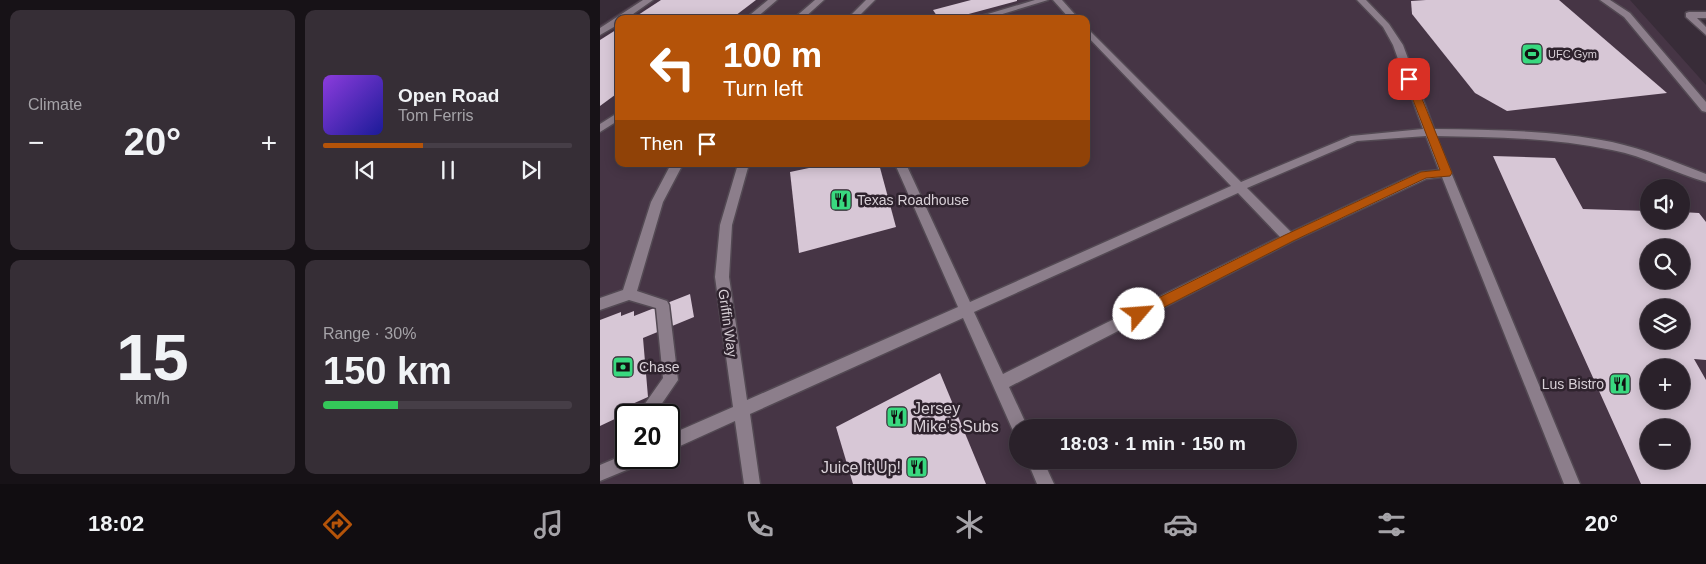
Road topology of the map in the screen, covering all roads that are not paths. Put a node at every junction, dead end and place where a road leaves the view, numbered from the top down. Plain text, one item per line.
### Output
1 (650, 0) edge
2 (773, 0) edge
3 (820, 0) edge
4 (871, 0) edge
5 (1044, 0) edge
6 (1056, 0) edge
7 (1361, 0) edge
8 (1604, 0) edge
9 (626, 15) edge
10 (754, 15) edge
11 (802, 15) edge
12 (855, 15) edge
13 (990, 15) edge
14 (1071, 15) edge
15 (1706, 15) edge
16 (615, 22) edge
17 (600, 32) edge
18 (1706, 32) edge
19 (1090, 34) edge
20 (1706, 108) edge
21 (615, 118) edge
22 (600, 129) edge
23 (1430, 132) junction
24 (676, 167) edge
25 (742, 167) edge
26 (901, 167) edge
27 (1446, 173) junction
28 (1706, 178) edge
29 (1239, 187) junction
30 (1289, 238) junction
31 (629, 294) junction
32 (600, 304) edge
33 (965, 311) junction
34 (999, 384) junction
35 (653, 404) edge
36 (740, 412) junction
37 (1016, 419) edge
38 (680, 438) edge
39 (615, 467) edge
40 (1039, 469) edge
41 (600, 473) edge
42 (752, 484) edge
43 (1046, 484) edge
44 (1572, 484) edge

1 - 9 street
2 - 10 street
3 - 11 street
4 - 12 street
5 - 13 street
6 - 14 street
7 - 23 street
8 - 20 street
15 - 18 street
16 - 17 street
19 - 29 street
21 - 22 street
23 - 27 street
23 - 28 street
23 - 29 street
24 - 31 street
25 - 36 street, Griffin Way
26 - 33 street
27 - 30 street
27 - 44 street
29 - 30 street
29 - 33 street
30 - 34 street
31 - 32 street
31 - 35 street
33 - 34 street
33 - 36 street
34 - 37 street
36 - 38 street
36 - 42 street, Griffin Way
39 - 41 street
40 - 43 street

